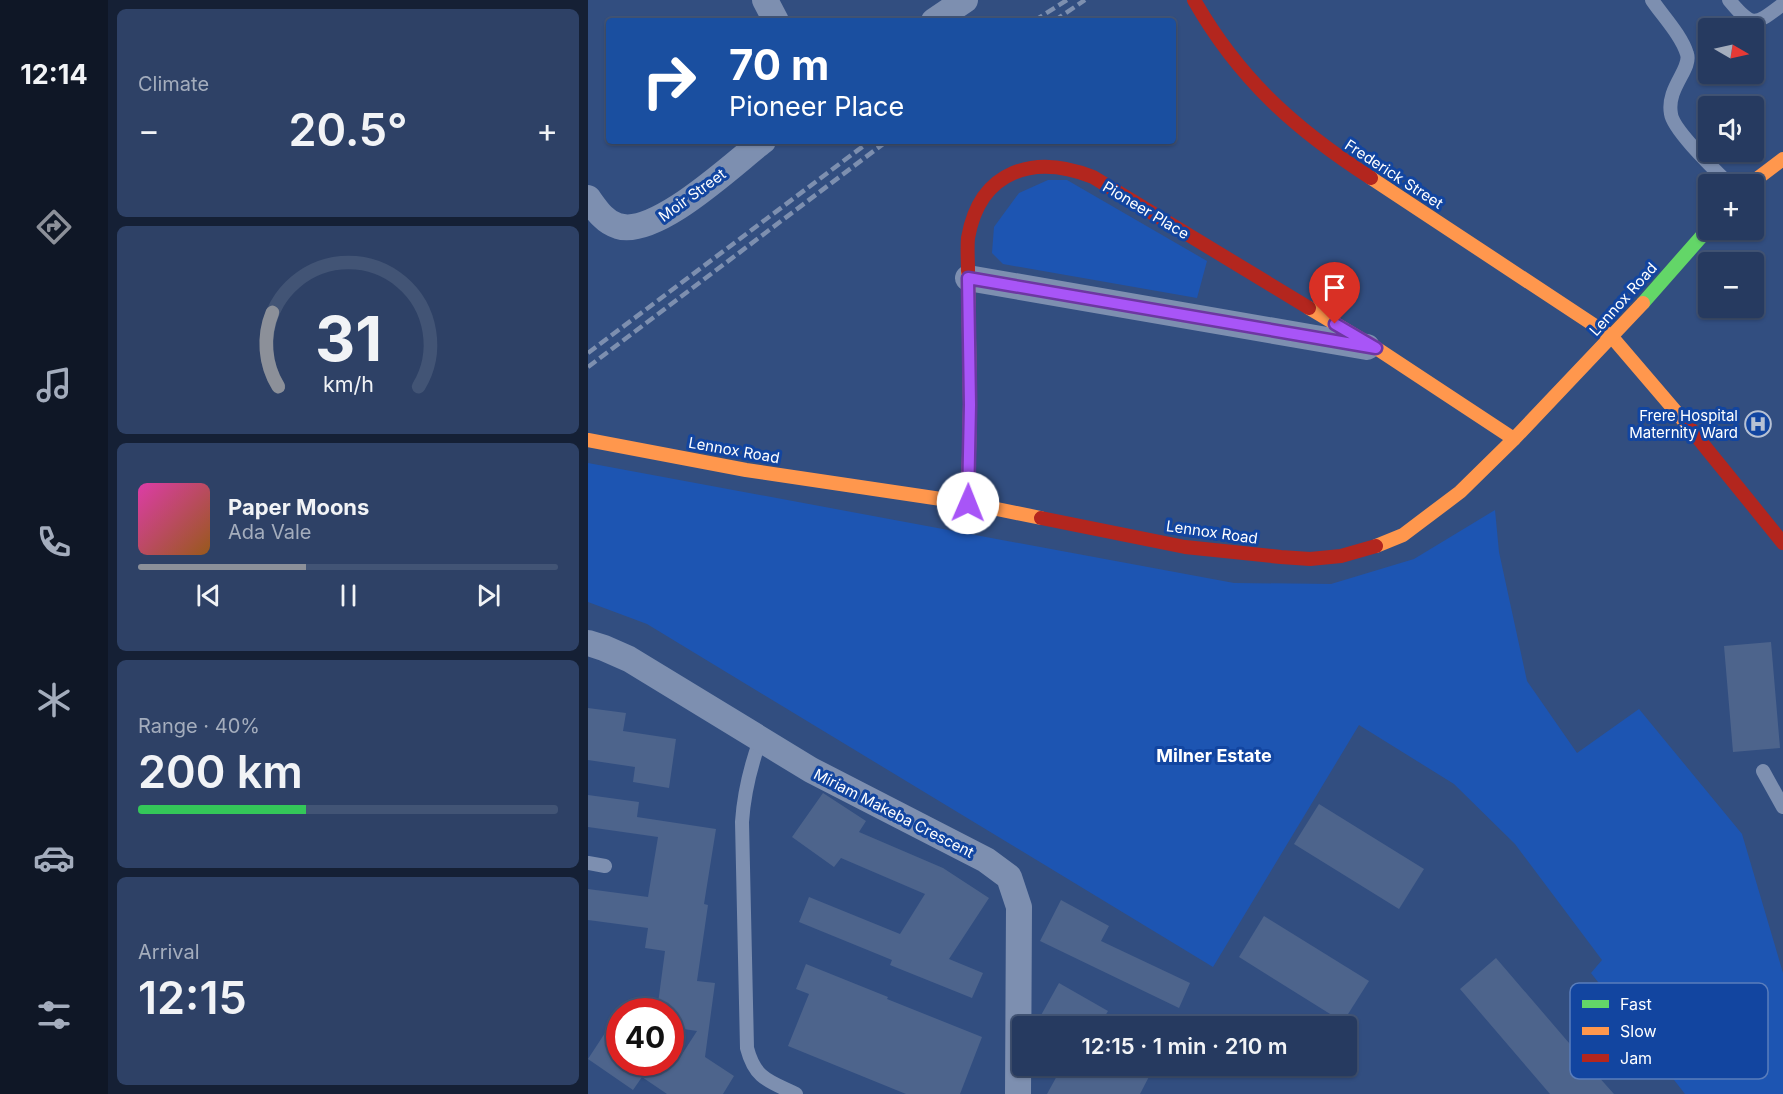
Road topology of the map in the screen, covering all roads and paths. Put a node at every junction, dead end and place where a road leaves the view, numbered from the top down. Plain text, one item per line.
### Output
1 (765, 0) edge
2 (965, 0) edge
3 (1194, 0) edge
4 (1652, 0) edge
5 (1729, 0) edge
6 (1783, 4) edge
7 (774, 18) edge
8 (938, 18) edge
9 (759, 144) edge
10 (1783, 159) edge
11 (1720, 174) edge
12 (1763, 174) edge
13 (588, 198) edge
14 (1698, 240) edge
15 (968, 278) junction
16 (1612, 337) junction
17 (1376, 348) junction
18 (1514, 439) junction
19 (588, 440) edge
20 (968, 503) junction
21 (1783, 543) edge
22 (588, 643) edge
23 (760, 740) junction
24 (1764, 771) dead end
25 (1783, 807) edge
26 (588, 863) edge
27 (605, 866) dead end
28 (796, 1094) edge
29 (1018, 1094) edge

1 - 7 street
2 - 8 street
3 - 16 street, Frederick Street
4 - 11 lane
5 - 6 lane
9 - 13 street, Moir Street
10 - 12 street
14 - 16 street, Lennox Road
15 - 17 street, Pioneer Place
15 - 17 street, Pioneer Place
15 - 20 street, Pioneer Place
16 - 18 street, Lennox Road
16 - 21 street, Frederick Street
17 - 18 street, Pioneer Place
18 - 20 street, Lennox Road
19 - 20 street, Lennox Road
22 - 23 street, Miriam Makeba Crescent
23 - 28 lane
23 - 29 street, Miriam Makeba Crescent
24 - 25 lane
26 - 27 lane

